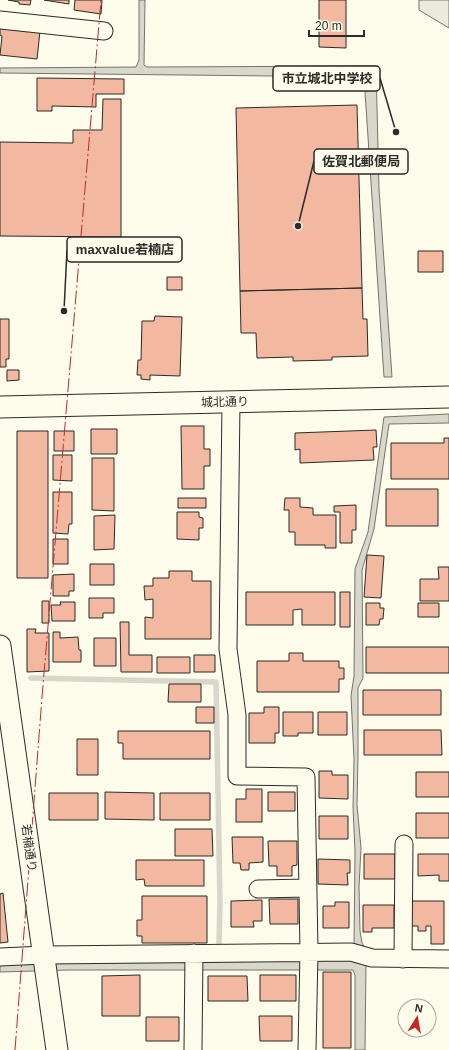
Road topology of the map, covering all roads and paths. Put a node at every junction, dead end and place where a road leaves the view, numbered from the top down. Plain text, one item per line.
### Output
1 (0, 20) edge
2 (104, 31) dead end
3 (449, 397) edge
4 (231, 402) junction
5 (0, 406) edge
6 (0, 646) edge
7 (404, 844) dead end
8 (308, 888) junction
9 (258, 889) dead end
10 (403, 951) junction
11 (309, 952) junction
12 (194, 953) junction
13 (44, 955) junction
14 (0, 957) edge
15 (449, 959) edge
16 (57, 1050) edge
17 (193, 1050) edge
18 (307, 1050) edge

1 - 2 street
3 - 4 street, 城北通り
4 - 5 street, 城北通り
4 - 8 street
6 - 13 street, 若楠通り
7 - 10 street
8 - 9 street
8 - 11 street
10 - 11 street
10 - 15 street
11 - 12 street
11 - 18 street
12 - 13 street
12 - 17 street
13 - 14 street
13 - 16 street, 若楠通り

